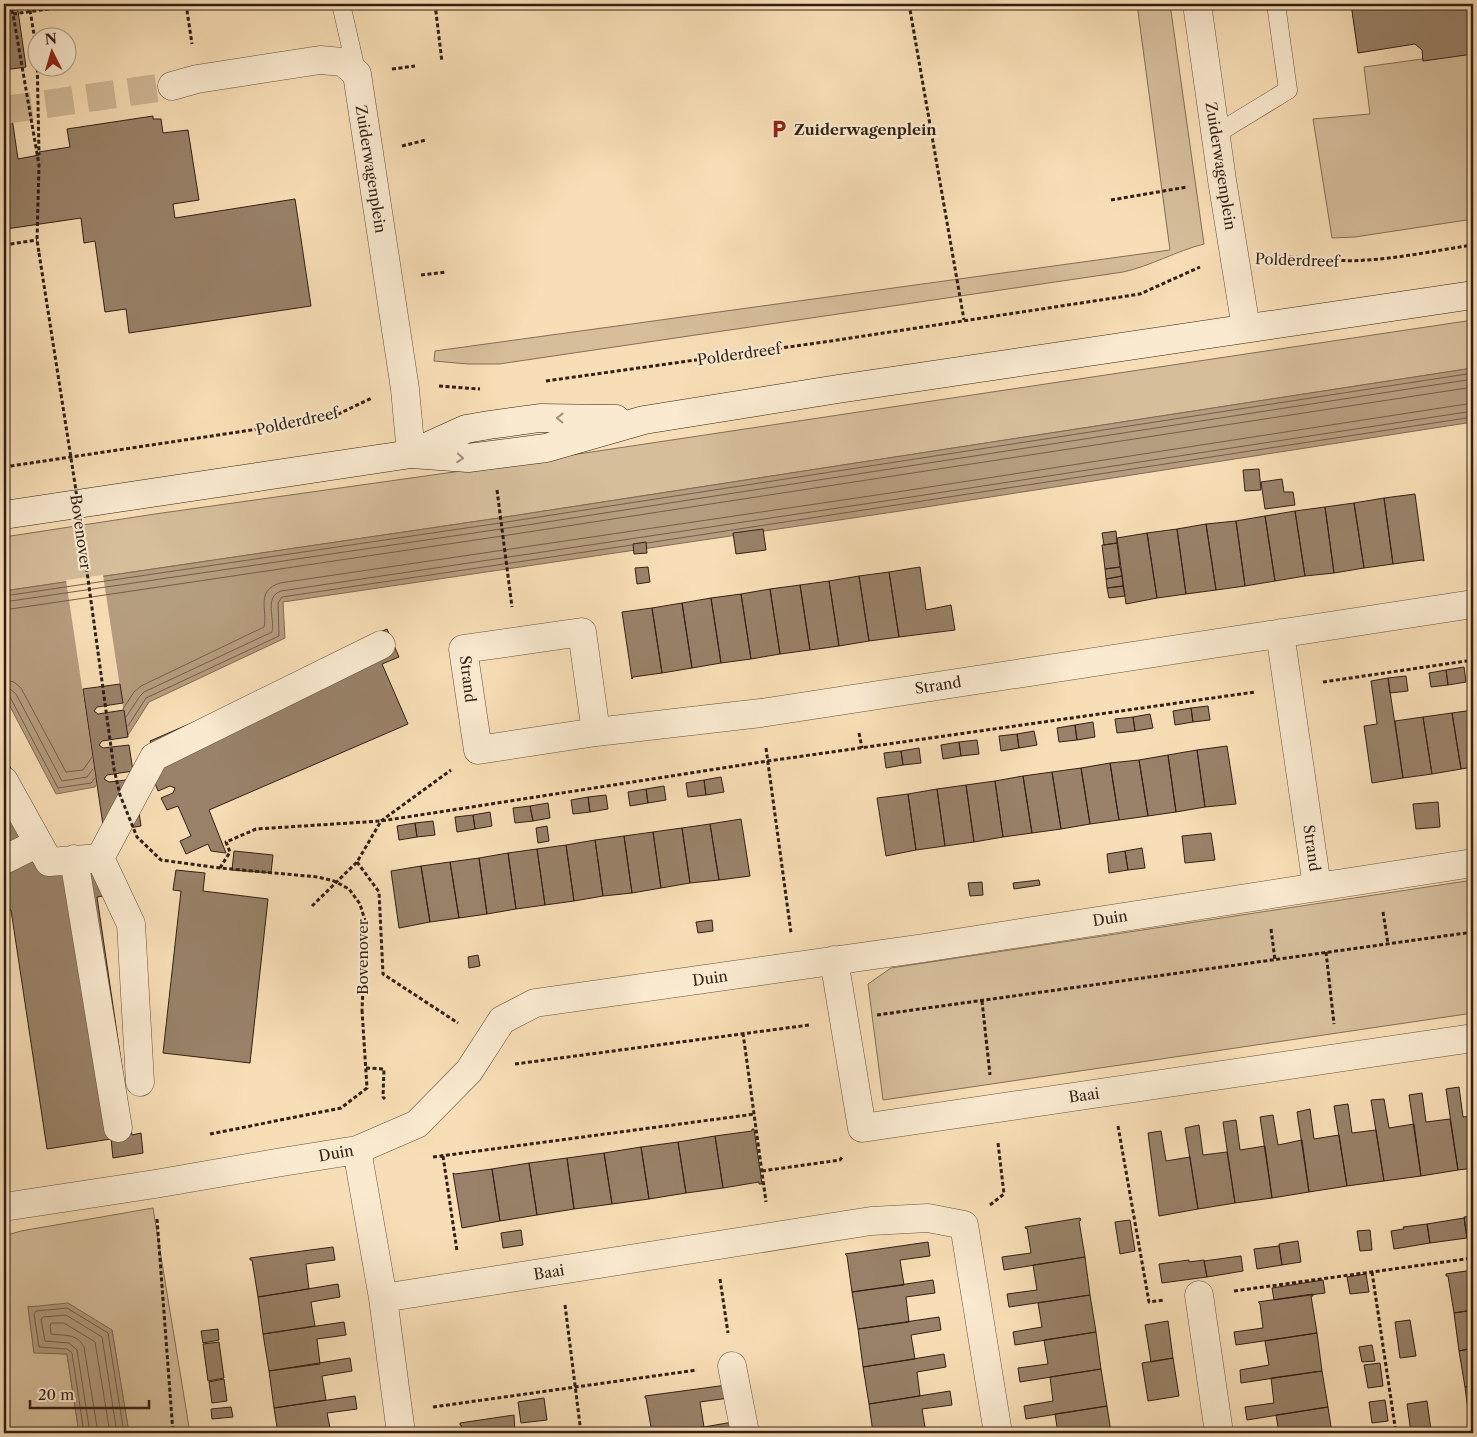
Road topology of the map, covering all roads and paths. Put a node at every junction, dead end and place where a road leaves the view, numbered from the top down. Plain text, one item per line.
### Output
1 (9, 4) edge
2 (29, 4) edge
3 (83, 4) edge
4 (186, 4) edge
5 (342, 4) edge
6 (435, 4) edge
7 (909, 4) edge
8 (1197, 4) edge
9 (1276, 4) edge
10 (30, 12) junction
11 (13, 14) junction
12 (442, 62) dead end
13 (357, 74) junction
14 (184, 82) joint
15 (1216, 134) junction
16 (39, 166) junction
17 (1222, 180) junction
18 (1111, 200) dead end
19 (38, 240) junction
20 (1473, 244) edge
21 (4, 245) edge
22 (1236, 259) junction
23 (1473, 295) edge
24 (964, 320) junction
25 (1246, 328) junction
26 (544, 381) dead end
27 (404, 389) junction
28 (484, 390) dead end
29 (412, 454) junction
30 (4, 467) edge
31 (498, 500) dead end
32 (4, 515) edge
33 (509, 582) dead end
34 (1473, 604) edge
35 (1280, 633) junction
36 (381, 645) dead end
37 (1473, 660) edge
38 (1288, 687) junction
39 (761, 713) junction
40 (596, 732) junction
41 (478, 750) junction
42 (768, 761) junction
43 (4, 781) edge
44 (381, 820) junction
45 (38, 843) junction
46 (87, 859) junction
47 (4, 860) edge
48 (357, 862) junction
49 (1473, 862) edge
50 (220, 868) junction
51 (1317, 886) junction
52 (312, 906) dead end
53 (1473, 932) edge
54 (1326, 952) junction
55 (834, 960) junction
56 (795, 966) junction
57 (845, 1020) junction
58 (743, 1033) junction
59 (1473, 1038) edge
60 (488, 1042) junction
61 (1338, 1058) junction
62 (366, 1068) junction
63 (469, 1071) junction
64 (140, 1082) dead end
65 (1112, 1091) junction
66 (383, 1097) dead end
67 (755, 1114) junction
68 (118, 1128) dead end
69 (862, 1128) junction
70 (210, 1134) dead end
71 (357, 1150) junction
72 (443, 1156) junction
73 (425, 1158) dead end
74 (762, 1171) junction
75 (155, 1184) junction
76 (4, 1207) edge
77 (770, 1237) junction
78 (715, 1246) junction
79 (1473, 1258) edge
80 (560, 1270) junction
81 (1372, 1272) junction
82 (462, 1285) junction
83 (1199, 1295) junction
84 (383, 1298) junction
85 (732, 1366) junction
86 (575, 1387) junction
87 (400, 1423) edge
88 (173, 1433) edge
89 (581, 1433) edge
90 (745, 1433) edge
91 (998, 1433) edge
92 (1220, 1433) edge
93 (1396, 1433) edge

1 - 11 path
2 - 10 path
3 - 10 path
4 - 14 path
5 - 13 lane
6 - 12 path
7 - 24 path
8 - 15 street, Zuiderwagenplein
9 - 15 lane
10 - 11 path
10 - 16 path
11 - 16 path
13 - 14 street
13 - 27 street, Zuiderwagenplein
15 - 17 street, Zuiderwagenplein
16 - 19 path, Bovenover
17 - 18 path
17 - 22 street, Zuiderwagenplein
19 - 21 path
19 - 50 path, Bovenover, bridge
20 - 22 path, Polderdreef
22 - 24 path, Polderdreef
22 - 25 street, Zuiderwagenplein
23 - 25 street
24 - 26 path, Polderdreef
25 - 29 street
27 - 28 path, Polderdreef
27 - 29 street, Zuiderwagenplein
27 - 30 path, Polderdreef
29 - 32 street
31 - 33 path
34 - 35 street, Strand
35 - 38 street, Strand
35 - 39 street, Strand
36 - 46 street
37 - 38 path
38 - 42 path
38 - 51 street, Strand
39 - 40 street, Strand
39 - 42 path
40 - 41 street, Strand
40 - 41 street, Strand
41 - 44 path
42 - 44 path
42 - 56 path
43 - 45 street
44 - 48 path
44 - 50 path
45 - 46 street
45 - 47 street
46 - 64 street
46 - 68 street
48 - 52 path
48 - 60 path
49 - 51 street, Duin
50 - 62 path, Bovenover, bridge
51 - 55 street, Duin
53 - 54 path
54 - 57 path
54 - 61 path
55 - 56 street, Duin
55 - 57 street
56 - 60 street, Duin
57 - 58 path
57 - 69 street
58 - 63 path
58 - 67 path
59 - 61 street, Baai
60 - 63 street, Duin
61 - 65 street, Baai
62 - 66 path
62 - 70 path, Bovenover
63 - 71 street, Duin
65 - 69 street, Baai
65 - 83 path
67 - 72 path
67 - 74 path
69 - 74 path
71 - 75 street, Duin
71 - 84 street
72 - 73 path
72 - 82 path
74 - 77 path
75 - 76 street, Duin
75 - 88 path
77 - 78 street, Baai
77 - 91 street, Baai
78 - 80 street, Baai
78 - 85 path
79 - 81 path
80 - 82 street, Baai
80 - 86 path
81 - 83 path
81 - 93 path
82 - 84 street, Baai
83 - 92 street
84 - 87 street
85 - 86 path
85 - 90 street
86 - 87 path
86 - 89 path

